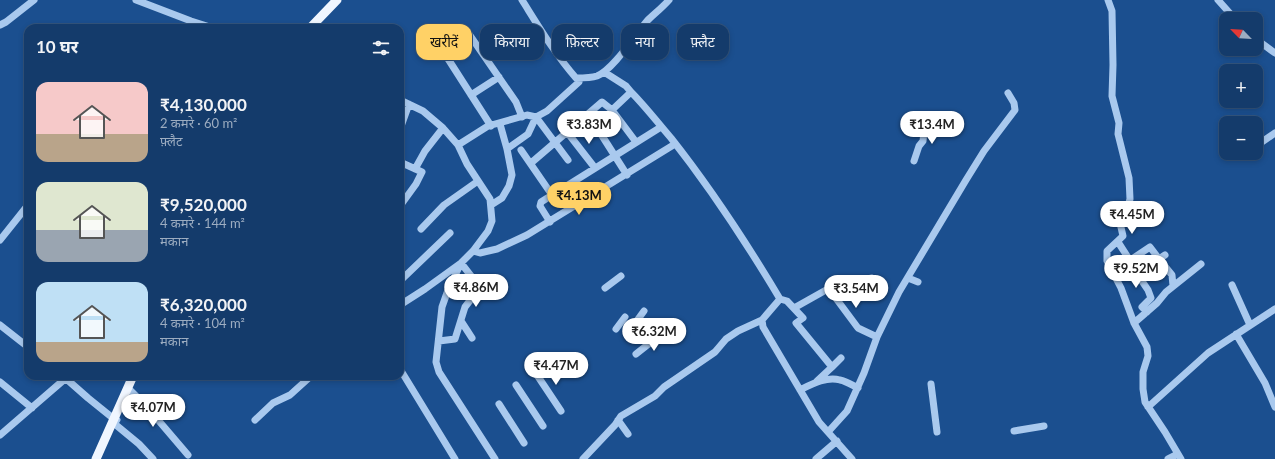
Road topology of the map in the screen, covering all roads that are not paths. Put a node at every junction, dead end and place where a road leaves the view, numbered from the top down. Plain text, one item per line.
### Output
1 (34, 0) edge
2 (337, 0) edge
3 (341, 0) edge
4 (522, 0) edge
5 (669, 0) edge
6 (1108, 0) edge
7 (1218, 0) edge
8 (138, 1) edge
9 (1229, 12) edge
10 (202, 24) edge
11 (314, 24) edge
12 (318, 24) edge
13 (0, 25) edge
14 (1263, 44) edge
15 (1275, 53) edge
16 (604, 72) junction
17 (499, 77) junction
18 (580, 78) junction
19 (631, 92) junction
20 (1008, 93) dead end
21 (471, 95) junction
22 (404, 102) edge
23 (409, 104) junction
24 (612, 110) junction
25 (586, 115) junction
26 (522, 117) junction
27 (536, 117) junction
28 (404, 118) edge
29 (925, 123) dead end
30 (500, 124) junction
31 (491, 126) junction
32 (661, 127) junction
33 (443, 128) junction
34 (567, 132) junction
35 (1275, 133) edge
36 (1263, 141) edge
37 (555, 142) junction
38 (636, 142) junction
39 (676, 144) junction
40 (458, 145) junction
41 (507, 149) junction
42 (521, 150) dead end
43 (615, 155) junction
44 (568, 160) dead end
45 (914, 161) dead end
46 (530, 163) junction
47 (404, 164) edge
48 (595, 168) junction
49 (415, 169) junction
50 (627, 175) junction
51 (478, 181) junction
52 (552, 195) junction
53 (404, 200) edge
54 (490, 205) junction
55 (24, 210) edge
56 (550, 222) junction
57 (421, 229) dead end
58 (450, 233) dead end
59 (0, 240) edge
60 (1118, 242) junction
61 (473, 251) junction
62 (1132, 259) junction
63 (461, 263) junction
64 (1201, 264) dead end
65 (621, 276) dead end
66 (404, 277) edge
67 (872, 278) dead end
68 (908, 278) junction
69 (918, 282) dead end
70 (1232, 285) dead end
71 (1173, 286) junction
72 (605, 288) dead end
73 (829, 288) junction
74 (780, 299) junction
75 (404, 302) edge
76 (794, 308) junction
77 (1275, 309) edge
78 (644, 311) dead end
79 (1147, 312) junction
80 (625, 317) dead end
81 (460, 321) junction
82 (636, 322) dead end
83 (1134, 323) junction
84 (760, 324) junction
85 (0, 325) edge
86 (1250, 325) junction
87 (616, 329) dead end
88 (1236, 334) junction
89 (660, 335) dead end
90 (877, 337) junction
91 (472, 338) dead end
92 (439, 341) junction
93 (24, 344) edge
94 (636, 354) dead end
95 (841, 358) dead end
96 (832, 367) junction
97 (535, 372) dead end
98 (404, 376) edge
99 (61, 380) edge
100 (67, 380) edge
101 (131, 380) edge
102 (135, 380) edge
103 (307, 380) edge
104 (0, 382) edge
105 (815, 382) junction
106 (931, 384) dead end
107 (516, 385) dead end
108 (858, 388) junction
109 (800, 390) junction
110 (131, 391) junction
111 (498, 404) dead end
112 (1148, 406) junction
113 (1275, 407) edge
114 (32, 408) junction
115 (561, 411) dead end
116 (255, 420) dead end
117 (618, 420) junction
118 (116, 421) junction
119 (542, 426) dead end
120 (1044, 426) dead end
121 (1014, 431) dead end
122 (1, 432) edge
123 (828, 432) junction
124 (937, 432) dead end
125 (628, 434) dead end
126 (836, 441) junction
127 (524, 443) dead end
128 (188, 455) dead end
129 (1179, 456) edge
130 (96, 459) edge
131 (101, 459) edge
132 (153, 459) edge
133 (455, 459) edge
134 (495, 459) edge
135 (583, 459) edge
136 (816, 459) edge
137 (852, 459) edge
138 (1168, 459) edge

1 - 13 street
2 - 11 main road
3 - 12 main road
4 - 18 street
5 - 16 street
6 - 60 street
7 - 9 street
8 - 10 street
14 - 15 street
16 - 18 street
16 - 19 street
17 - 21 street
17 - 21 street
17 - 26 street
18 - 27 street
19 - 24 street
19 - 32 street
20 - 68 street
21 - 31 street
22 - 23 street
23 - 28 street
23 - 33 street
24 - 25 street
24 - 38 street
25 - 34 street
25 - 43 street
26 - 27 street
26 - 30 street
27 - 37 street
27 - 41 street
29 - 45 street
30 - 31 street
30 - 41 street
31 - 40 street
32 - 38 street
32 - 39 street
33 - 40 street
33 - 49 street
34 - 37 street
34 - 48 street
35 - 36 street
37 - 44 street
37 - 46 street
38 - 43 street
39 - 50 street
39 - 74 street
40 - 51 street
41 - 54 street
42 - 46 street
43 - 48 street
43 - 50 street
46 - 52 street
47 - 49 street
48 - 52 street
49 - 53 street
50 - 56 street
51 - 54 street
51 - 57 street
52 - 56 street
54 - 61 street
55 - 59 street
56 - 61 street
58 - 66 street
60 - 62 street
60 - 83 street
61 - 63 street
62 - 71 street
62 - 79 street
63 - 75 street
63 - 81 street
63 - 92 street
64 - 71 street
65 - 72 street
67 - 73 street
68 - 69 street
68 - 90 street
70 - 86 street
71 - 79 street
73 - 76 street
73 - 90 street
74 - 76 street
74 - 84 street
76 - 96 street
77 - 86 street
78 - 82 street
79 - 83 street
80 - 87 street
81 - 91 street
81 - 92 street
83 - 112 street
84 - 109 street
84 - 117 street
85 - 93 street
86 - 88 street
88 - 112 street
88 - 113 street
89 - 94 street
90 - 108 street
92 - 134 street
95 - 96 street
96 - 105 street
97 - 115 street
98 - 133 street
99 - 114 street
100 - 118 street
101 - 118 main road
102 - 110 main road
103 - 116 street
104 - 114 street
105 - 108 street
105 - 109 street
106 - 124 street
107 - 119 street
108 - 123 street
109 - 123 street
110 - 118 main road
110 - 128 street
111 - 127 street
112 - 129 street
114 - 122 street
117 - 125 street
117 - 135 street
118 - 130 main road
118 - 131 main road
118 - 132 street
120 - 121 street
123 - 126 street
126 - 136 street
126 - 137 street
129 - 138 street

